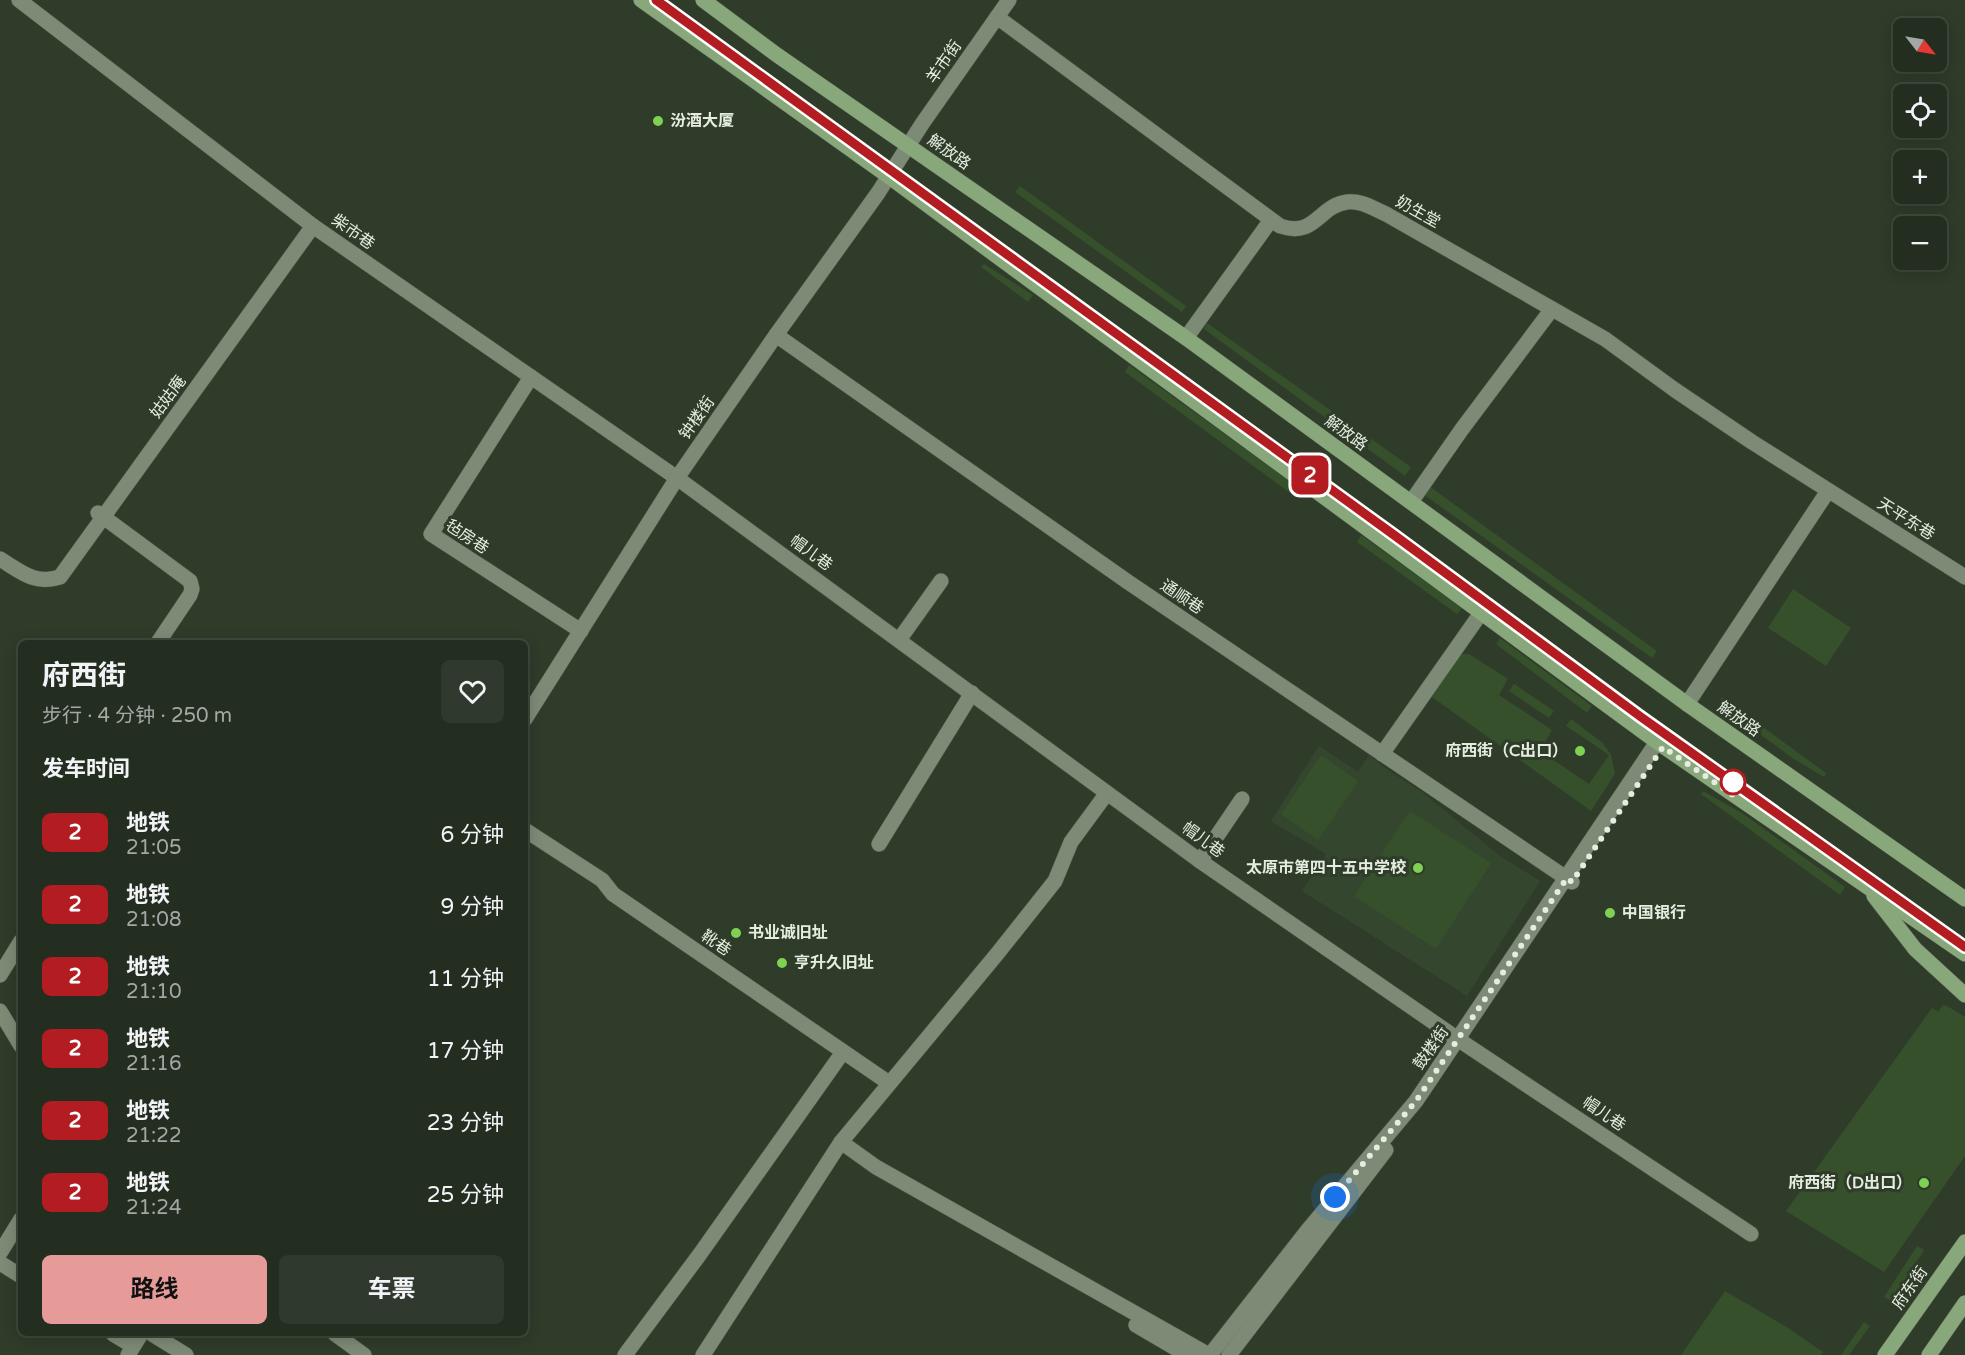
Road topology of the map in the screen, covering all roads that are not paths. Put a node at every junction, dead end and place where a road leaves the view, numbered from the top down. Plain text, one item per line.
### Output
1 (19, 0) edge
2 (641, 0) edge
3 (703, 0) edge
4 (1009, 0) edge
5 (998, 17) junction
6 (909, 145) junction
7 (888, 176) junction
8 (1271, 220) junction
9 (310, 224) junction
10 (1552, 309) junction
11 (776, 335) junction
12 (1186, 338) junction
13 (531, 377) junction
14 (677, 478) junction
15 (1828, 491) junction
16 (1411, 502) junction
17 (101, 515) junction
18 (0, 550) edge
19 (0, 559) edge
20 (48, 577) junction
21 (1965, 577) edge
22 (941, 581) dead end
23 (1481, 613) junction
24 (581, 631) junction
25 (160, 640) edge
26 (899, 640) junction
27 (972, 693) junction
28 (1687, 704) junction
29 (528, 714) edge
30 (1660, 744) junction
31 (1382, 754) junction
32 (1107, 793) junction
33 (1242, 799) dead end
34 (528, 832) edge
35 (879, 844) dead end
36 (1200, 861) junction
37 (1569, 880) junction
38 (1865, 884) junction
39 (1965, 899) edge
40 (18, 946) edge
41 (1965, 954) edge
42 (0, 975) edge
43 (1965, 995) edge
44 (0, 1011) edge
45 (18, 1041) edge
46 (1462, 1041) junction
47 (843, 1052) junction
48 (889, 1083) junction
49 (838, 1146) junction
50 (18, 1224) edge
51 (1751, 1234) dead end
52 (1965, 1242) edge
53 (0, 1253) edge
54 (0, 1263) edge
55 (18, 1274) edge
56 (1965, 1303) edge
57 (117, 1336) edge
58 (155, 1336) edge
59 (338, 1336) edge
60 (134, 1345) edge
61 (186, 1355) edge
62 (364, 1355) edge
63 (625, 1355) edge
64 (703, 1355) edge
65 (1187, 1355) edge
66 (1210, 1355) edge
67 (1229, 1355) edge
68 (1885, 1355) edge
69 (1929, 1355) edge

1 - 9 street, 柴市巷
2 - 7 main road
3 - 6 main road, 解放路
4 - 5 street, 羊市街
5 - 6 street, 羊市街
5 - 8 street, 奶生堂
6 - 7 street, 钟楼街
6 - 12 main road, 解放路
7 - 11 street, 钟楼街
7 - 23 main road
8 - 10 street, 奶生堂
8 - 12 street
9 - 13 street, 柴市巷
9 - 17 street, 姑姑庵
10 - 15 street, 奶生堂
10 - 16 street
11 - 14 street, 钟楼街
11 - 31 street, 通顺巷
12 - 16 main road, 解放路
13 - 14 street, 柴市巷
13 - 24 street, 毡房巷
14 - 24 street, 钟楼街
14 - 26 street, 帽儿巷
15 - 21 street, 天平东巷
15 - 28 street
16 - 28 main road, 解放路
17 - 20 street, 姑姑庵
17 - 25 street
18 - 20 street
19 - 20 street
22 - 26 street
23 - 30 main road
23 - 31 street
24 - 29 street, 钟楼街
26 - 27 street, 帽儿巷
27 - 32 street, 帽儿巷
27 - 35 street
28 - 39 main road, 解放路
30 - 37 street, 鼓楼街
30 - 38 main road
31 - 37 street, 通顺巷
32 - 36 street, 帽儿巷
32 - 48 street
33 - 36 street
34 - 47 street, 靴巷
36 - 46 street, 帽儿巷
37 - 46 street, 鼓楼街
38 - 41 main road
38 - 43 main road
40 - 42 street
44 - 45 street
46 - 51 street, 帽儿巷
46 - 66 street, 鼓楼街
46 - 67 street, 鼓楼街
47 - 48 street, 靴巷
47 - 63 street
48 - 49 street
49 - 64 street
49 - 65 street
49 - 66 street
50 - 53 street
52 - 68 main road, 府东街
54 - 55 street
56 - 69 main road
57 - 60 street
58 - 61 street
59 - 62 street

